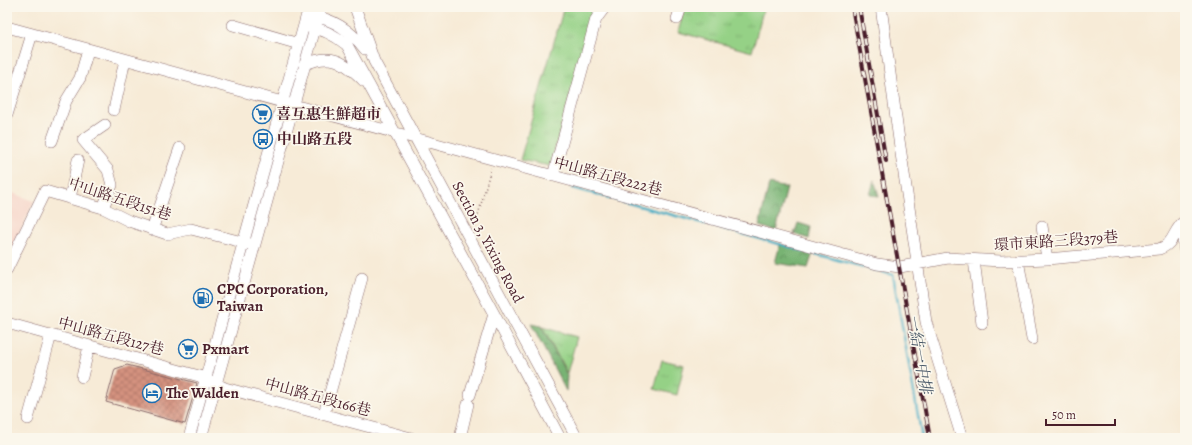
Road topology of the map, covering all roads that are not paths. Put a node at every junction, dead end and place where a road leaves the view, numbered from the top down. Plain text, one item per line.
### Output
1 (355, 7) edge
2 (605, 7) edge
3 (681, 7) edge
4 (881, 7) edge
5 (308, 11) edge
6 (319, 17) edge
7 (677, 19) dead end
8 (233, 25) dead end
9 (304, 26) junction
10 (7, 27) edge
11 (32, 34) junction
12 (299, 44) junction
13 (88, 50) junction
14 (125, 60) junction
15 (374, 61) junction
16 (304, 65) junction
17 (370, 87) junction
18 (288, 104) junction
19 (114, 110) dead end
20 (7, 115) edge
21 (105, 124) dead end
22 (396, 134) junction
23 (415, 139) junction
24 (52, 141) dead end
25 (180, 148) dead end
26 (78, 160) dead end
27 (553, 176) junction
28 (70, 198) junction
29 (103, 208) junction
30 (1183, 222) edge
31 (1042, 226) dead end
32 (152, 230) junction
33 (243, 243) junction
34 (255, 246) junction
35 (1185, 252) edge
36 (1047, 259) junction
37 (974, 260) junction
38 (1018, 260) junction
39 (916, 263) junction
40 (7, 269) edge
41 (362, 278) dead end
42 (494, 314) junction
43 (7, 323) edge
44 (982, 323) dead end
45 (51, 335) junction
46 (1032, 339) dead end
47 (89, 346) junction
48 (82, 377) dead end
49 (206, 380) junction
50 (217, 384) junction
51 (324, 414) junction
52 (28, 419) dead end
53 (189, 438) edge
54 (201, 438) edge
55 (411, 438) edge
56 (460, 438) edge
57 (560, 438) edge
58 (577, 438) edge
59 (962, 438) edge

1 - 15 street, Section 3, Yixing Road
2 - 27 street
3 - 7 street
4 - 39 street
5 - 6 street, Section 3, Yixing Road
5 - 9 street
6 - 9 street, Section 3, Yixing Road
6 - 15 street, Section 3, Yixing Road
6 - 16 street
6 - 17 street, Section 3, Yixing Road
8 - 12 street
9 - 12 street
10 - 11 street, 中山路五段222巷
11 - 13 street, 中山路五段222巷
11 - 20 street
12 - 18 street
13 - 14 street, 中山路五段222巷
13 - 24 street
14 - 18 street, 中山路五段222巷
14 - 19 street
15 - 23 street, Section 3, Yixing Road
16 - 17 street, Section 3, Yixing Road
16 - 18 street
17 - 22 street, Section 3, Yixing Road
18 - 22 street, 中山路五段222巷
18 - 33 street
18 - 34 street
21 - 29 street
22 - 23 street, 中山路五段222巷
22 - 42 street, Section 3, Yixing Road
23 - 27 street, 中山路五段222巷
23 - 58 street, Section 3, Yixing Road
25 - 32 street
26 - 28 street
27 - 39 street, 中山路五段222巷
28 - 29 street, 中山路五段151巷
28 - 40 street, 中山路五段151巷
29 - 32 street, 中山路五段151巷
30 - 35 street
30 - 36 street, 環市東路三段379巷
31 - 36 street
32 - 33 street, 中山路五段151巷
33 - 34 street, 中山路五段151巷
33 - 49 street
34 - 50 street
36 - 38 street, 環市東路三段379巷
37 - 38 street, 環市東路三段379巷
37 - 39 street, 環市東路三段379巷
37 - 44 street
38 - 46 street
39 - 59 street
41 - 51 street
42 - 56 street
42 - 57 street, Section 3, Yixing Road
43 - 45 street, 中山路五段127巷
45 - 47 street, 中山路五段127巷
45 - 52 street
47 - 48 street
47 - 49 street, 中山路五段127巷
49 - 50 street, 中山路五段127巷
49 - 53 street
50 - 51 street, 中山路五段166巷
50 - 54 street
51 - 55 street, 中山路五段166巷

